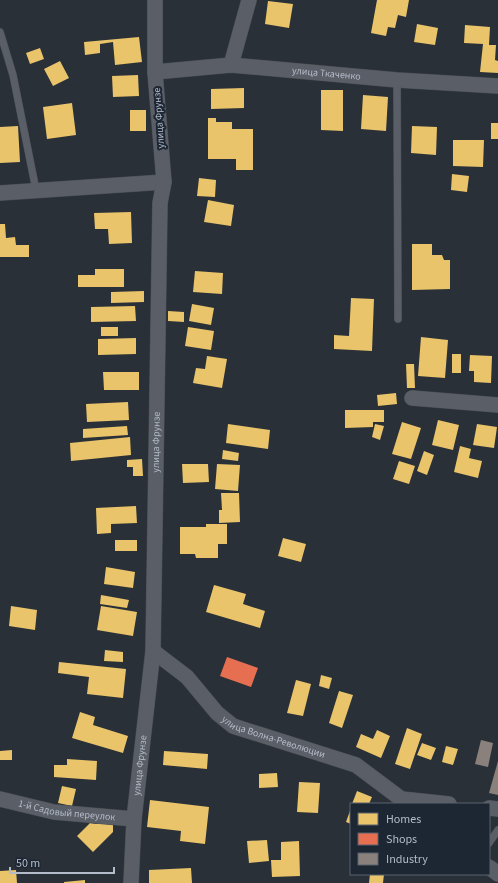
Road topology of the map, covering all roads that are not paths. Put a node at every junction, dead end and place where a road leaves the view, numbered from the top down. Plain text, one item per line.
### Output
1 (155, 0) edge
2 (249, 0) edge
3 (0, 32) edge
4 (231, 64) junction
5 (155, 72) junction
6 (396, 80) junction
7 (498, 86) edge
8 (164, 182) junction
9 (36, 190) junction
10 (0, 193) edge
11 (398, 319) dead end
12 (412, 398) dead end
13 (498, 405) edge
14 (153, 651) junction
15 (0, 798) edge
16 (405, 802) edge
17 (427, 803) edge
18 (134, 819) junction
19 (498, 830) edge
20 (490, 842) edge
21 (490, 868) edge
22 (498, 874) edge
23 (131, 883) edge

1 - 5 street, улица Фрунзе
2 - 4 street
3 - 9 lane
4 - 5 street, улица Ткаченко
4 - 6 street, улица Ткаченко
5 - 8 street, улица Фрунзе
6 - 7 street, улица Ткаченко
6 - 11 lane
8 - 9 street
8 - 14 street, улица Фрунзе
9 - 10 street
12 - 13 street
14 - 16 street, улица Волна-Революции
14 - 18 street, улица Фрунзе
15 - 18 street, 1-й Садовый переулок
16 - 17 street
18 - 23 street, улица Фрунзе
19 - 20 lane
21 - 22 street

